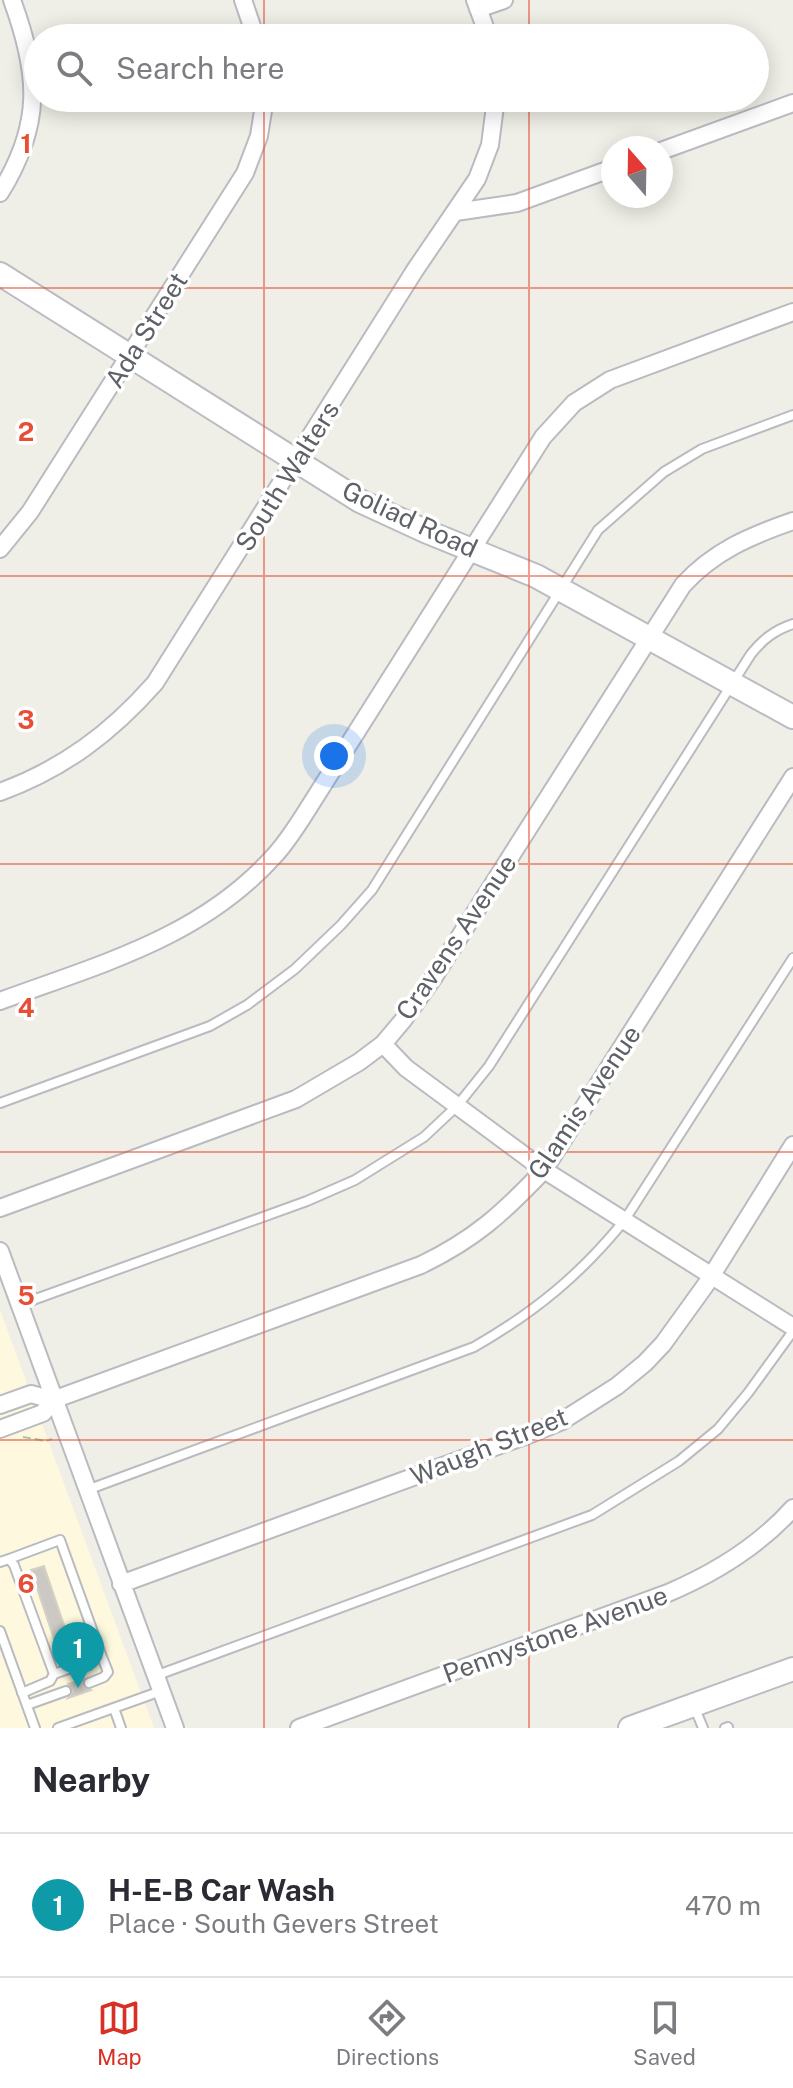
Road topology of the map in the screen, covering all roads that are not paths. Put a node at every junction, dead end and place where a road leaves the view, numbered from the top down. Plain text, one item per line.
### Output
1 (12, 0) edge
2 (243, 0) edge
3 (504, 0) edge
4 (477, 5) edge
5 (251, 24) edge
6 (484, 24) edge
7 (24, 37) edge
8 (793, 103) edge
9 (30, 112) edge
10 (263, 112) edge
11 (495, 112) edge
12 (768, 112) edge
13 (769, 112) edge
14 (673, 147) edge
15 (601, 172) edge
16 (0, 193) edge
17 (456, 212) junction
18 (0, 274) edge
19 (793, 312) edge
20 (130, 355) junction
21 (793, 415) edge
22 (296, 461) junction
23 (793, 521) edge
24 (0, 549) edge
25 (472, 549) junction
26 (562, 590) junction
27 (793, 624) edge
28 (649, 638) junction
29 (734, 684) junction
30 (793, 717) edge
31 (793, 777) edge
32 (0, 792) edge
33 (793, 958) edge
34 (0, 1001) edge
35 (383, 1044) junction
36 (0, 1103) edge
37 (457, 1106) junction
38 (793, 1145) edge
39 (544, 1170) junction
40 (0, 1208) edge
41 (624, 1221) junction
42 (0, 1251) edge
43 (711, 1275) junction
44 (19, 1305) junction
45 (793, 1329) edge
46 (53, 1400) junction
47 (0, 1405) edge
48 (0, 1429) edge
49 (86, 1490) junction
50 (793, 1508) edge
51 (4, 1560) edge
52 (121, 1584) junction
53 (0, 1631) edge
54 (9, 1656) junction
55 (102, 1657) junction
56 (0, 1664) edge
57 (793, 1669) edge
58 (54, 1674) junction
59 (89, 1683) dead end
60 (158, 1683) junction
61 (66, 1691) dead end
62 (22, 1693) junction
63 (27, 1705) junction
64 (694, 1705) junction
65 (114, 1708) junction
66 (35, 1728) edge
67 (58, 1728) edge
68 (121, 1728) edge
69 (175, 1728) edge
70 (299, 1728) edge
71 (630, 1728) edge
72 (703, 1728) edge

1 - 7 street
2 - 5 street
3 - 4 street
4 - 6 street
8 - 13 street
9 - 16 street
10 - 20 street, Ada Street
11 - 17 street, South Walters
12 - 14 street
15 - 17 street
17 - 22 street, South Walters
18 - 20 main road, Goliad Road
19 - 25 street
20 - 22 main road, Goliad Road
20 - 24 street, Ada Street
21 - 26 lane
22 - 25 main road, Goliad Road
22 - 32 street, South Walters
23 - 28 street, Cravens Avenue
25 - 26 main road, Goliad Road
25 - 34 street
26 - 28 main road, Goliad Road
26 - 36 lane
27 - 29 lane
28 - 29 main road, Goliad Road
28 - 35 street, Cravens Avenue
29 - 30 main road, Goliad Road
29 - 37 lane
31 - 39 street, Glamis Avenue
33 - 41 lane
35 - 37 street
35 - 40 street, Cravens Avenue
37 - 39 street
37 - 44 lane
38 - 43 street, Waugh Street
39 - 41 street
39 - 46 street, Glamis Avenue
41 - 43 street
41 - 49 lane
42 - 44 street
43 - 45 street
43 - 52 street, Waugh Street
44 - 46 street
45 - 60 lane
46 - 47 street
46 - 48 street
46 - 49 street
49 - 52 street
50 - 70 street, Pennystone Avenue
51 - 55 lane
51 - 58 lane
52 - 60 street
53 - 54 lane
54 - 56 lane
54 - 62 lane
55 - 58 lane
55 - 59 lane
57 - 64 main road
58 - 62 lane
60 - 65 lane
60 - 69 street
61 - 63 lane
62 - 63 lane
63 - 66 lane
64 - 71 main road
64 - 72 lane
65 - 67 lane
65 - 68 lane

